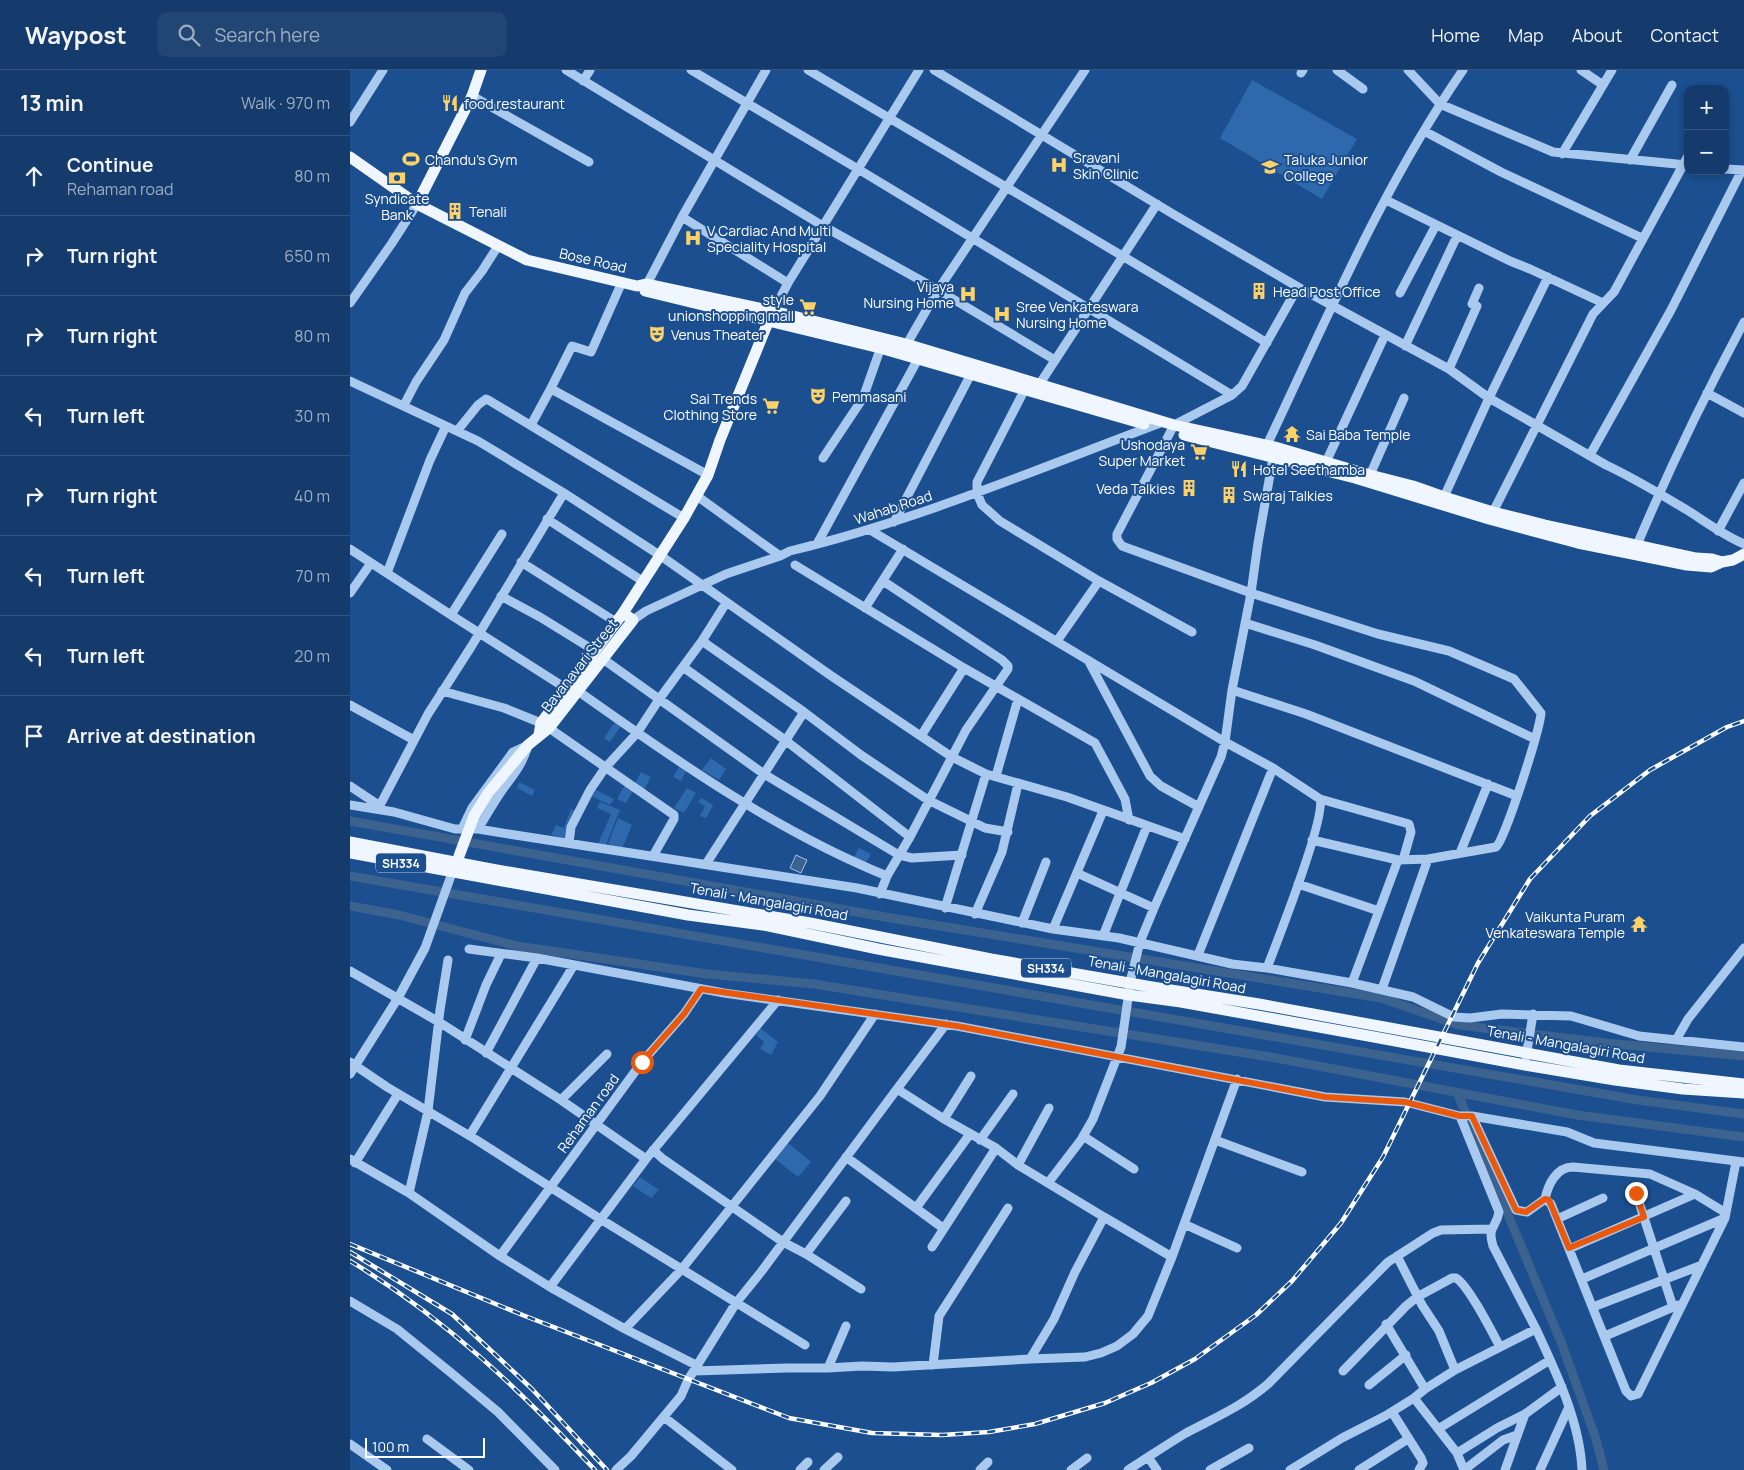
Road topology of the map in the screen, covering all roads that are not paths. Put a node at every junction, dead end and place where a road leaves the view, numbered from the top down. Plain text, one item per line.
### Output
1 (383, 70) edge
2 (481, 70) edge
3 (566, 70) edge
4 (590, 70) edge
5 (691, 70) edge
6 (766, 70) edge
7 (808, 70) edge
8 (919, 70) edge
9 (934, 70) edge
10 (1085, 70) edge
11 (1337, 70) edge
12 (1463, 70) edge
13 (1581, 70) edge
14 (1612, 70) edge
15 (1413, 72) edge
16 (583, 81) junction
17 (1603, 85) junction
18 (1672, 85) dead end
19 (1363, 89) dead end
20 (472, 96) junction
21 (747, 104) junction
22 (1440, 104) junction
23 (890, 118) junction
24 (350, 122) edge
25 (1424, 132) junction
26 (1041, 134) junction
27 (1562, 154) junction
28 (350, 157) edge
29 (716, 160) junction
30 (1630, 160) junction
31 (589, 162) dead end
32 (1684, 162) edge
33 (1684, 165) edge
34 (858, 169) junction
35 (1729, 169) edge
36 (1743, 170) edge
37 (1006, 188) junction
38 (1386, 200) junction
39 (417, 204) junction
40 (1157, 204) junction
41 (682, 216) junction
42 (1436, 225) junction
43 (823, 226) junction
44 (1457, 236) junction
45 (1642, 238) junction
46 (972, 239) junction
47 (498, 246) junction
48 (1123, 255) junction
49 (1548, 277) junction
50 (622, 282) junction
51 (788, 283) junction
52 (643, 287) junction
53 (1298, 287) junction
54 (1479, 288) dead end
55 (938, 290) junction
56 (1400, 294) dead end
57 (350, 303) edge
58 (1603, 304) junction
59 (1334, 305) junction
60 (1088, 310) junction
61 (771, 316) junction
62 (1744, 322) edge
63 (1385, 334) junction
64 (882, 343) junction
65 (1267, 343) junction
66 (1405, 346) junction
67 (904, 349) junction
68 (918, 359) junction
69 (1055, 360) junction
70 (1449, 369) junction
71 (971, 374) junction
72 (350, 381) edge
73 (1032, 387) junction
74 (550, 390) junction
75 (1707, 393) junction
76 (1232, 395) junction
77 (1404, 398) dead end
78 (1489, 398) junction
79 (404, 406) junction
80 (1744, 413) edge
81 (531, 425) junction
82 (1537, 425) junction
83 (446, 426) junction
84 (1165, 426) junction
85 (457, 431) junction
86 (1272, 450) junction
87 (1590, 455) junction
88 (823, 458) dead end
89 (1326, 462) junction
90 (708, 475) junction
91 (1370, 475) junction
92 (1744, 483) edge
93 (564, 493) junction
94 (977, 493) junction
95 (1659, 494) junction
96 (697, 496) junction
97 (1444, 497) junction
98 (1493, 512) junction
99 (684, 518) junction
100 (547, 520) junction
101 (894, 522) junction
102 (870, 530) junction
103 (1718, 531) junction
104 (502, 534) dead end
105 (817, 544) junction
106 (1744, 544) edge
107 (1637, 545) junction
108 (350, 549) edge
109 (903, 549) junction
110 (1744, 554) edge
111 (661, 556) junction
112 (780, 556) junction
113 (521, 562) junction
114 (1722, 562) junction
115 (370, 563) junction
116 (795, 565) dead end
117 (387, 573) junction
118 (883, 581) junction
119 (1099, 581) junction
120 (644, 582) junction
121 (701, 586) junction
122 (350, 593) edge
123 (1251, 593) junction
124 (501, 596) junction
125 (726, 603) junction
126 (865, 608) junction
127 (451, 615) junction
128 (620, 618) junction
129 (633, 620) junction
130 (1245, 623) junction
131 (1192, 632) dead end
132 (478, 633) junction
133 (702, 641) junction
134 (1057, 641) junction
135 (599, 655) junction
136 (1088, 660) junction
137 (683, 667) junction
138 (964, 668) junction
139 (997, 687) junction
140 (573, 690) junction
141 (1232, 690) junction
142 (442, 691) junction
143 (660, 698) junction
144 (1018, 700) junction
145 (350, 705) edge
146 (804, 712) junction
147 (545, 726) junction
148 (637, 733) junction
149 (921, 736) junction
150 (1535, 739) junction
151 (414, 740) junction
152 (785, 740) junction
153 (1226, 742) junction
154 (528, 745) junction
155 (952, 757) junction
156 (605, 768) junction
157 (1273, 768) junction
158 (764, 774) junction
159 (986, 774) junction
160 (996, 776) junction
161 (1018, 784) junction
162 (1488, 784) junction
163 (350, 786) edge
164 (1517, 796) junction
165 (1320, 799) junction
166 (928, 800) junction
167 (745, 803) junction
168 (350, 805) edge
169 (1199, 807) junction
170 (379, 808) junction
171 (1103, 811) junction
172 (1129, 820) junction
173 (971, 821) junction
174 (1147, 826) junction
175 (462, 829) junction
176 (478, 830) junction
177 (1008, 832) junction
178 (910, 837) junction
179 (1185, 839) junction
180 (1312, 840) junction
181 (350, 842) edge
182 (569, 843) junction
183 (350, 853) edge
184 (1460, 853) junction
185 (899, 855) junction
186 (962, 855) junction
187 (653, 856) junction
188 (1428, 858) junction
189 (1401, 860) junction
190 (1046, 862) dead end
191 (706, 864) junction
192 (454, 868) junction
193 (1077, 873) junction
194 (887, 876) junction
195 (1298, 884) junction
196 (1119, 892) junction
197 (880, 894) junction
198 (946, 908) junction
199 (1154, 908) junction
200 (1379, 911) junction
201 (975, 914) junction
202 (1022, 923) junction
203 (1053, 929) junction
204 (1102, 936) junction
205 (1139, 946) junction
206 (1744, 948) edge
207 (469, 949) dead end
208 (501, 954) junction
209 (1198, 955) junction
210 (537, 958) junction
211 (448, 960) dead end
212 (574, 965) junction
213 (1267, 968) junction
214 (350, 971) edge
215 (1352, 983) junction
216 (701, 989) junction
217 (1129, 989) junction
218 (1382, 989) junction
219 (398, 998) junction
220 (778, 1000) junction
221 (876, 1014) junction
222 (1533, 1017) junction
223 (439, 1022) junction
224 (946, 1024) junction
225 (466, 1040) junction
226 (1676, 1040) junction
227 (1744, 1048) edge
228 (1527, 1049) junction
229 (486, 1054) junction
230 (607, 1054) dead end
231 (1118, 1056) junction
232 (353, 1064) edge
233 (1525, 1065) junction
234 (512, 1069) junction
235 (350, 1074) edge
236 (971, 1076) dead end
237 (1237, 1079) junction
238 (1744, 1084) edge
239 (897, 1089) junction
240 (398, 1094) junction
241 (1013, 1094) dead end
242 (1744, 1094) edge
243 (561, 1100) junction
244 (1049, 1108) dead end
245 (428, 1111) junction
246 (1460, 1116) junction
247 (1472, 1116) junction
248 (944, 1119) junction
249 (596, 1126) junction
250 (970, 1134) junction
251 (470, 1135) junction
252 (1083, 1136) junction
253 (980, 1140) junction
254 (1215, 1140) junction
255 (996, 1148) junction
256 (653, 1150) junction
257 (846, 1157) junction
258 (646, 1159) junction
259 (352, 1161) edge
260 (1740, 1162) edge
261 (1018, 1165) junction
262 (1134, 1169) dead end
263 (1302, 1172) dead end
264 (1048, 1183) junction
265 (550, 1187) junction
266 (409, 1193) junction
267 (1636, 1193) dead end
268 (1695, 1194) junction
269 (1603, 1198) dead end
270 (1545, 1199) junction
271 (846, 1201) dead end
272 (732, 1206) junction
273 (916, 1208) junction
274 (1008, 1208) dead end
275 (1725, 1215) junction
276 (1104, 1217) junction
277 (1644, 1217) junction
278 (1557, 1219) junction
279 (602, 1220) junction
280 (1184, 1224) junction
281 (943, 1228) junction
282 (1491, 1229) junction
283 (783, 1242) junction
284 (932, 1247) dead end
285 (1237, 1248) dead end
286 (1569, 1248) junction
287 (1654, 1248) junction
288 (806, 1254) junction
289 (500, 1256) junction
290 (1397, 1256) junction
291 (1172, 1257) junction
292 (1702, 1266) junction
293 (681, 1270) junction
294 (1582, 1279) junction
295 (1664, 1280) junction
296 (550, 1287) junction
297 (861, 1289) dead end
298 (1417, 1297) junction
299 (350, 1301) edge
300 (1684, 1302) junction
301 (736, 1303) junction
302 (1673, 1307) junction
303 (1593, 1308) junction
304 (1386, 1324) junction
305 (846, 1326) dead end
306 (1536, 1329) junction
307 (625, 1330) junction
308 (1605, 1336) junction
309 (805, 1346) dead end
310 (1500, 1347) junction
311 (1406, 1355) junction
312 (1030, 1358) junction
313 (1550, 1360) junction
314 (933, 1365) junction
315 (828, 1368) junction
316 (696, 1369) junction
317 (1455, 1370) junction
318 (1343, 1371) dead end
319 (1369, 1385) dead end
320 (1562, 1387) junction
321 (1425, 1389) junction
322 (1414, 1398) junction
323 (1568, 1409) junction
324 (1392, 1412) junction
325 (1525, 1414) junction
326 (664, 1417) junction
327 (1438, 1430) junction
328 (1517, 1435) junction
329 (427, 1439) dead end
330 (1408, 1439) junction
331 (350, 1444) edge
332 (1249, 1448) dead end
333 (1457, 1453) junction
334 (838, 1457) dead end
335 (1148, 1457) junction
336 (1087, 1458) dead end
337 (808, 1462) dead end
338 (988, 1462) dead end
339 (381, 1468) edge
340 (469, 1470) edge
341 (554, 1470) edge
342 (616, 1470) edge
343 (732, 1470) edge
344 (800, 1470) edge
345 (824, 1470) edge
346 (980, 1470) edge
347 (1071, 1470) edge
348 (1128, 1470) edge
349 (1157, 1470) edge
350 (1210, 1470) edge
351 (1290, 1470) edge
352 (1360, 1470) edge
353 (1419, 1470) edge
354 (1464, 1470) edge
355 (1505, 1470) edge
356 (1540, 1470) edge
357 (1582, 1470) edge

1 - 24 street
2 - 20 main road
3 - 16 street
4 - 16 street
5 - 21 street
6 - 21 street
7 - 23 street
8 - 23 street
9 - 26 street
10 - 26 street
11 - 19 street
12 - 22 street
13 - 17 street
14 - 17 street
15 - 22 street
16 - 29 street
17 - 27 street
18 - 30 street
20 - 31 street
20 - 39 main road
21 - 29 street
21 - 34 street
22 - 25 street
22 - 27 street
23 - 34 street
23 - 37 street
25 - 38 street
25 - 45 street
26 - 37 street
26 - 40 street
27 - 30 street
28 - 39 main road, Bose Road
29 - 41 street
29 - 43 street
30 - 32 street
33 - 45 street
34 - 43 street
34 - 46 street
35 - 36 street
36 - 87 street
37 - 46 street
37 - 48 street
38 - 42 street
38 - 59 street
39 - 47 main road, Bose Road
39 - 57 street
40 - 48 street
40 - 53 street
41 - 51 street
41 - 52 street
42 - 44 street
42 - 56 street
43 - 51 street
43 - 55 street
44 - 49 street
44 - 66 street
45 - 58 street
46 - 55 street
46 - 60 street
47 - 50 main road, Bose Road
47 - 79 street
48 - 60 street
48 - 65 street
49 - 58 street
49 - 78 street
50 - 52 main road, Bose Road
50 - 74 street
51 - 61 street
52 - 61 main road, Bose Road
53 - 59 street
53 - 65 street
54 - 70 street
55 - 67 street
55 - 69 street
58 - 82 street
59 - 63 street
59 - 86 street
60 - 69 street
60 - 76 street
61 - 64 main road, Bose Road
61 - 90 main road
62 - 75 street
63 - 66 street
63 - 89 street
64 - 67 main road, Bose Road
64 - 88 street
65 - 76 street
66 - 70 street
67 - 68 main road
67 - 73 main road
68 - 71 main road
68 - 105 street
69 - 73 street
70 - 78 street
71 - 73 main road
71 - 101 street
72 - 79 street
73 - 84 main road
73 - 94 street
74 - 81 street
74 - 90 street
75 - 80 street
75 - 95 street
76 - 84 street, Wahab Road
77 - 91 street
78 - 82 street
78 - 97 street
79 - 83 street
81 - 85 street
81 - 99 street
82 - 87 street
82 - 98 street
83 - 85 street
83 - 117 street
84 - 86 main road
84 - 94 street, Wahab Road
84 - 123 street
85 - 93 street
86 - 89 main road
86 - 114 main road
86 - 123 street
87 - 95 street
89 - 91 main road
90 - 96 main road
91 - 97 main road
92 - 103 street
93 - 100 street
93 - 111 street
94 - 101 street, Wahab Road
94 - 119 street
95 - 103 street
95 - 107 street
96 - 99 main road
96 - 112 street
97 - 98 main road
98 - 107 main road
99 - 111 main road
100 - 113 street
100 - 120 street
101 - 102 street, Wahab Road
102 - 105 street, Wahab Road
102 - 109 street
103 - 106 street
104 - 127 street
105 - 112 street, Wahab Road
107 - 114 main road
108 - 115 street
109 - 118 street
109 - 134 street
110 - 114 main road
111 - 120 main road
111 - 121 street
112 - 121 street, Wahab Road
113 - 124 street
113 - 128 street
115 - 117 street
115 - 122 street
116 - 126 street
117 - 127 street
118 - 126 street
118 - 139 street
119 - 131 street
119 - 134 street
120 - 128 main road
121 - 125 street
121 - 129 street, Wahab Road
123 - 130 street
123 - 150 street
124 - 132 street
124 - 135 street
125 - 133 street
125 - 149 street
126 - 138 street
127 - 132 street
128 - 129 main road, Bavanavari Street
128 - 135 main road, Bavanavari Street
129 - 135 main road, Bavanavari Street
130 - 141 street
130 - 150 street
132 - 140 street
132 - 142 street
133 - 137 street
133 - 146 street
134 - 136 street
135 - 140 main road, Bavanavari Street
135 - 143 street
136 - 153 street
136 - 169 street
137 - 143 street
137 - 152 street
138 - 139 street
138 - 149 street
139 - 144 street
139 - 155 street
140 - 147 main road, Bavanavari Street
140 - 148 street
141 - 153 street
141 - 162 street
142 - 147 street
142 - 151 street
143 - 148 street
143 - 158 street
144 - 160 street
144 - 172 street
145 - 151 street
146 - 152 street
146 - 166 street
147 - 154 main road, Bavanavari Street
147 - 156 street
148 - 156 street
148 - 167 street
149 - 155 street
150 - 164 street
151 - 170 street
152 - 158 street
152 - 178 street
153 - 157 street
153 - 169 street
154 - 175 street
154 - 176 street
154 - 192 main road, Bavanavari Street, bridge
155 - 159 street
155 - 166 street
156 - 182 street
156 - 187 street
157 - 165 street
157 - 209 street
158 - 167 street
158 - 185 street
159 - 160 street
159 - 173 street
160 - 161 street
161 - 171 street
161 - 177 street
162 - 164 street
162 - 184 street
163 - 170 street
164 - 184 street
165 - 180 street
165 - 189 street
166 - 173 street
166 - 178 street
167 - 191 street
167 - 194 street
168 - 170 street
169 - 179 street
170 - 175 street
171 - 172 street
171 - 193 street
172 - 174 street
173 - 177 street
173 - 186 street
174 - 179 street
174 - 196 street
175 - 176 street
176 - 182 street
177 - 201 street
178 - 185 street
179 - 199 street
180 - 189 street
180 - 195 street
181 - 192 main road, SH334
182 - 187 street
183 - 192 main road, SH334
184 - 188 street
185 - 186 street
185 - 194 street
186 - 198 street
187 - 191 street
188 - 189 street
188 - 218 street
189 - 200 street
190 - 202 street
191 - 197 street
192 - 217 main road, SH334
192 - 219 street
193 - 196 street
193 - 203 street
194 - 197 street
195 - 200 street
195 - 213 street
196 - 199 street
196 - 204 street
197 - 198 street
198 - 201 street
199 - 205 street
200 - 215 street
201 - 202 street
202 - 203 street
203 - 204 street
204 - 205 street
205 - 209 street
205 - 217 street
206 - 226 street
207 - 208 street
208 - 210 street
208 - 225 street
209 - 213 street
210 - 212 street
210 - 229 street
211 - 223 street
212 - 216 street
212 - 234 street
213 - 215 street
214 - 219 street
215 - 218 street
216 - 220 street
216 - 249 street, Rehaman road
217 - 228 main road, Tenali - Mangalagiri Road / SH334
217 - 231 street
217 - 233 main road, SH334
218 - 222 street
219 - 223 street
219 - 232 street
220 - 221 street
220 - 256 street
221 - 224 street
221 - 272 street
222 - 226 street
222 - 228 street
223 - 225 street
223 - 245 street
224 - 231 street
224 - 239 street
225 - 229 street
226 - 227 street
228 - 233 street
228 - 238 main road, Tenali - Mangalagiri Road / SH334
229 - 234 street
230 - 243 street
231 - 237 street
231 - 252 street
232 - 235 street
232 - 240 street
233 - 242 main road, SH334
234 - 243 street
234 - 251 street
236 - 248 street
237 - 246 street
237 - 254 street
239 - 248 street
239 - 257 street
240 - 245 street
240 - 259 street
241 - 253 street
243 - 249 street
244 - 261 street
245 - 251 street
245 - 266 street
246 - 247 street
246 - 282 street
247 - 260 street
247 - 270 street
248 - 250 street
249 - 258 street
249 - 265 street, Rehaman road
250 - 253 street
250 - 273 street
251 - 265 street
252 - 262 street
252 - 264 street
253 - 255 street
254 - 263 street
254 - 280 street
255 - 261 street
255 - 281 street
256 - 258 street
256 - 272 street
257 - 273 street
257 - 283 street
258 - 279 street
259 - 266 street
260 - 275 street
261 - 264 street
264 - 276 street
265 - 279 street
265 - 289 street, Rehaman road
266 - 289 street
267 - 277 street
268 - 270 street
268 - 275 street
268 - 277 street
269 - 278 street
270 - 278 street
271 - 288 street
272 - 283 street
272 - 293 street
273 - 281 street
274 - 314 street
275 - 287 street
275 - 292 street
276 - 291 street
276 - 312 street
277 - 286 street
277 - 287 street
278 - 286 street
279 - 293 street
279 - 296 street
280 - 285 street
280 - 291 street
281 - 284 street
282 - 290 street
282 - 306 street
283 - 288 street
283 - 301 street
286 - 294 street
287 - 294 street
287 - 295 street
288 - 297 street
289 - 296 street
290 - 298 street
290 - 335 street
291 - 312 street
292 - 295 street
292 - 300 street
293 - 301 street
293 - 307 street
294 - 303 street
295 - 302 street
295 - 303 street
296 - 307 street
298 - 304 street
298 - 310 street
298 - 317 street
299 - 341 street
300 - 302 street
300 - 308 street
301 - 309 street
301 - 316 street
302 - 308 street
303 - 308 street
304 - 311 street
304 - 318 street
305 - 315 street
306 - 310 street
306 - 313 street
307 - 316 street
310 - 317 street
311 - 319 street
311 - 321 street
312 - 314 street
313 - 320 street
313 - 327 street
314 - 315 street
315 - 316 street
316 - 326 street
317 - 321 street
320 - 323 street
320 - 325 street
321 - 322 street
322 - 324 street
322 - 327 street
323 - 356 street
323 - 357 street
324 - 330 street
324 - 351 street
325 - 328 street
325 - 333 street
326 - 342 street
326 - 343 street
327 - 333 street
328 - 354 street
328 - 355 street
329 - 340 street
330 - 352 street
330 - 353 street
331 - 339 street
332 - 350 street
333 - 354 street
334 - 345 street
335 - 348 street
335 - 349 street
336 - 347 street
337 - 344 street
338 - 346 street

